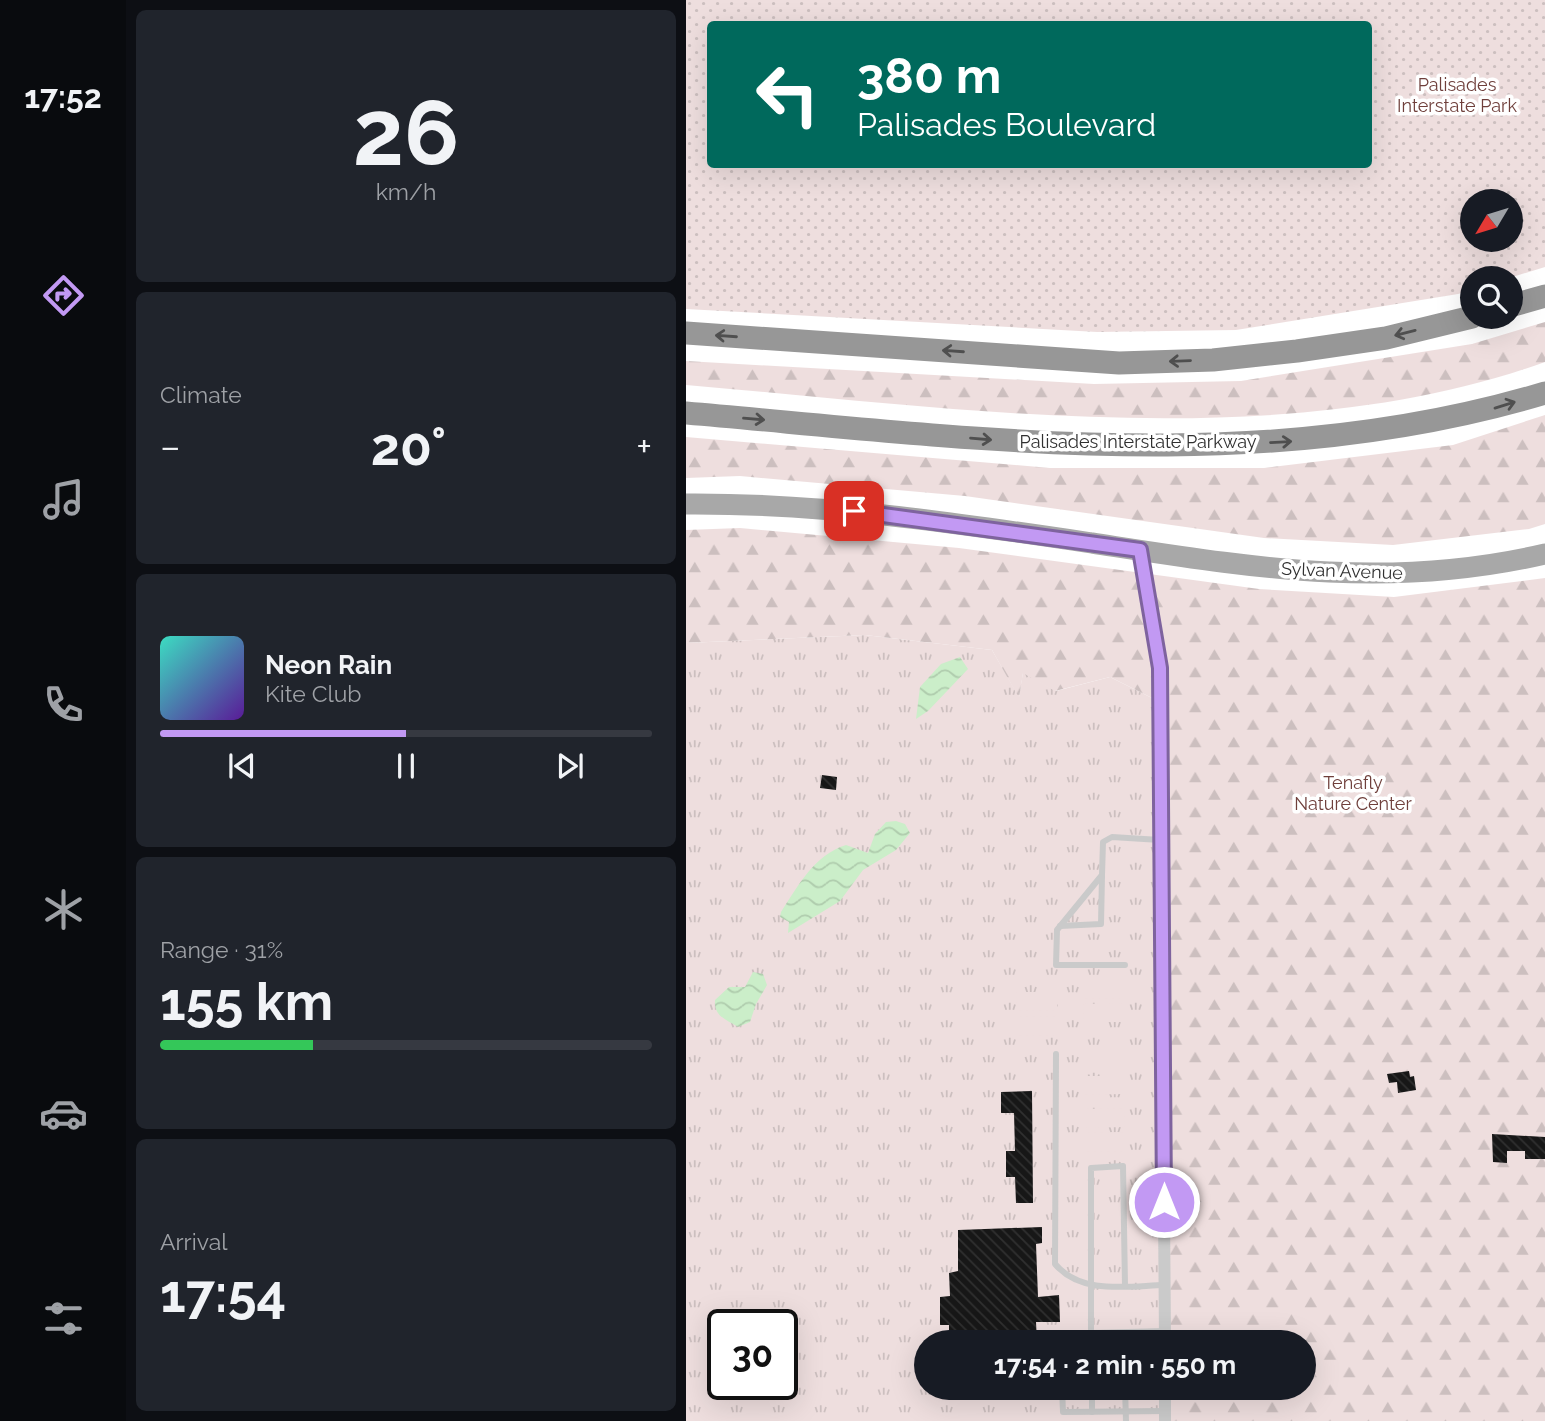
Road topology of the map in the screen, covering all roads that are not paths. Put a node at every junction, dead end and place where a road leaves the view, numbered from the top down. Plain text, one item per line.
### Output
1 (1545, 296) edge
2 (1523, 302) edge
3 (1460, 320) edge
4 (686, 333) edge
5 (1545, 393) edge
6 (686, 414) edge
7 (686, 504) edge
8 (1140, 550) junction
9 (1545, 554) edge
10 (1162, 840) junction
11 (1102, 875) junction
12 (1060, 926) junction
13 (1125, 965) dead end
14 (1056, 1054) dead end
15 (1092, 1285) junction
16 (1165, 1285) junction
17 (1125, 1286) junction
18 (1091, 1330) edge
19 (1165, 1330) edge
20 (1062, 1400) edge
21 (1092, 1400) edge
22 (1126, 1400) edge
23 (1126, 1411) junction
24 (1080, 1412) junction
25 (1092, 1412) junction
26 (1165, 1416) edge
27 (1081, 1421) edge
28 (1126, 1421) edge

1 - 2 highway
3 -> 4 highway
6 -> 5 highway, Palisades Interstate Parkway
7 - 8 main road, Sylvan Avenue
8 - 9 main road, Sylvan Avenue
8 - 10 street
10 - 11 lane
10 - 16 street
11 - 12 lane
11 - 12 lane
12 - 13 lane
14 - 15 lane
15 - 17 lane
15 - 17 lane
15 - 18 lane
16 - 17 lane
16 - 19 street
20 - 24 lane
21 - 25 lane
22 - 23 lane
23 - 25 lane
23 - 26 lane
23 - 28 lane
24 - 25 lane
24 - 27 lane

